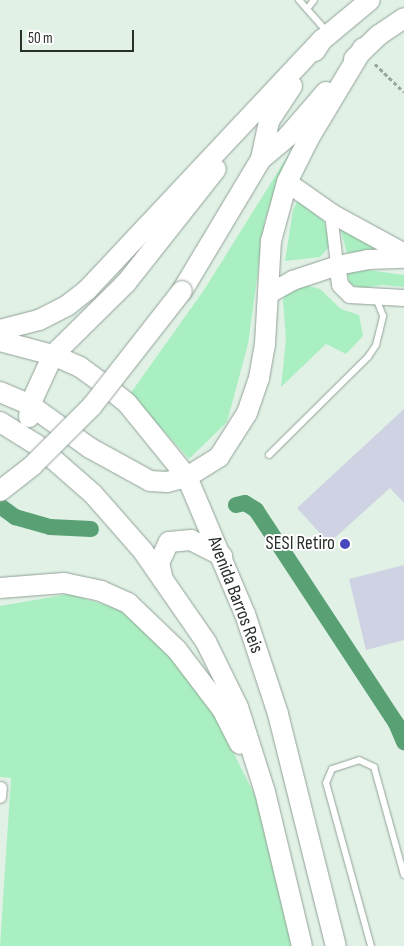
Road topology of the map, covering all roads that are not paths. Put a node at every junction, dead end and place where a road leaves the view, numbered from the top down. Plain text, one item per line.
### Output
1 (299, 0) edge
2 (314, 0) edge
3 (370, 0) edge
4 (306, 9) junction
5 (404, 18) edge
6 (325, 38) junction
7 (363, 48) junction
8 (243, 124) junction
9 (261, 158) junction
10 (287, 182) junction
11 (331, 213) junction
12 (404, 253) edge
13 (404, 258) edge
14 (337, 265) junction
15 (267, 294) junction
16 (375, 297) junction
17 (404, 298) edge
18 (0, 330) edge
19 (0, 341) edge
20 (53, 355) junction
21 (0, 392) edge
22 (30, 405) junction
23 (0, 422) edge
24 (269, 455) dead end
25 (63, 466) junction
26 (186, 477) junction
27 (0, 491) edge
28 (222, 556) junction
29 (163, 581) junction
30 (0, 588) edge
31 (265, 792) junction
32 (404, 875) edge
33 (302, 946) edge
34 (336, 946) edge
35 (371, 946) edge

1 - 4 lane
2 - 4 lane
3 - 6 main road
4 - 6 lane
5 - 7 main road
6 - 8 main road
6 - 9 main road
7 - 9 main road
7 - 10 main road
8 - 18 main road
8 - 20 main road
9 - 27 main road, bridge
10 - 11 main road
10 - 15 main road
11 - 12 main road
11 - 14 street
13 - 14 main road
14 - 15 main road
14 - 16 street
15 - 26 main road
16 - 17 street
16 - 24 lane
19 - 20 main road, Avenida Barros Reis
20 - 22 main road
20 - 26 main road, Avenida Barros Reis
21 - 22 main road
22 - 25 main road
22 - 26 main road
23 - 25 main road
25 - 29 main road
26 - 28 main road, Avenida Barros Reis
28 - 29 main road
28 - 34 main road, Avenida Barros Reis
29 - 31 main road
30 - 31 main road
31 - 33 main road
32 - 35 lane

